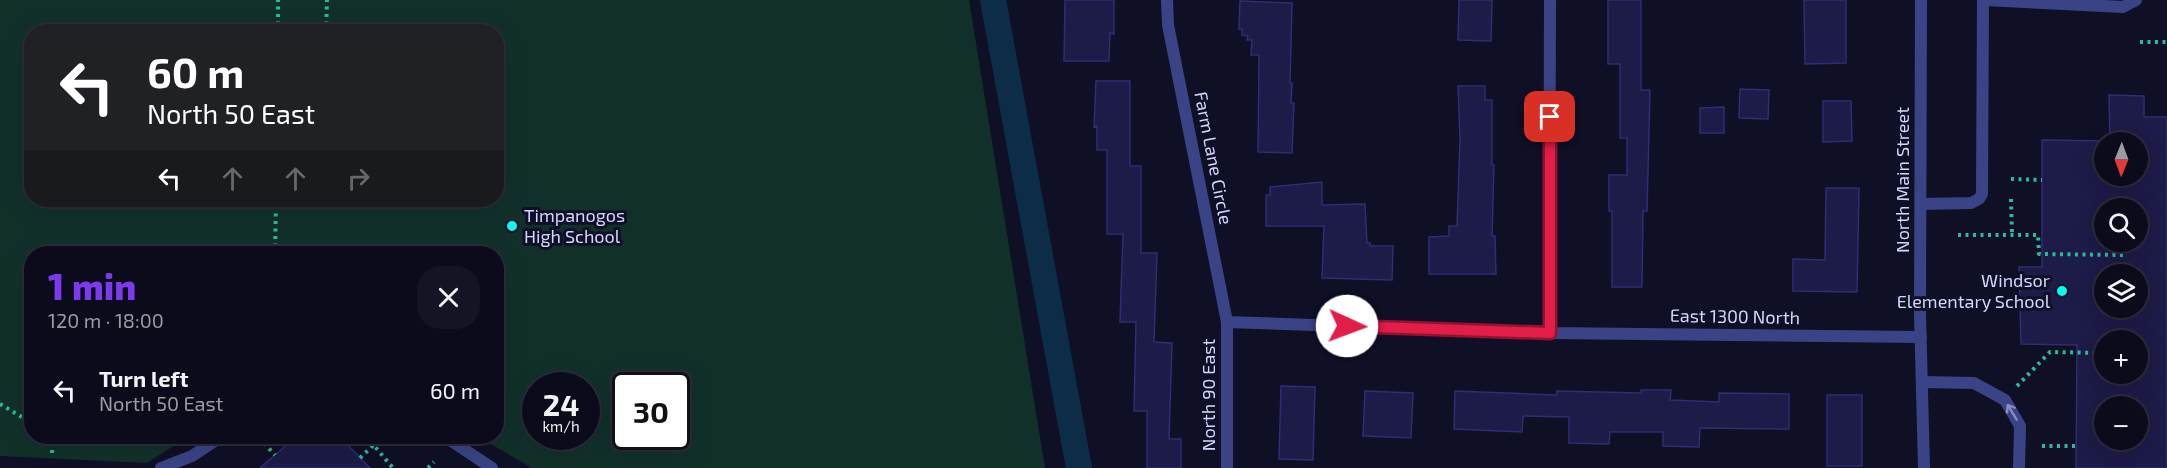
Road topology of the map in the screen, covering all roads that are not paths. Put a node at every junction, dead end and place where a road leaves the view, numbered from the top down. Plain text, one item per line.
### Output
1 (1167, 0) edge
2 (1550, 0) edge
3 (1921, 0) edge
4 (1984, 0) edge
5 (2136, 0) edge
6 (1921, 204) junction
7 (1227, 322) junction
8 (1550, 333) junction
9 (1921, 337) junction
10 (1922, 382) junction
11 (210, 444) edge
12 (456, 444) edge
13 (161, 468) edge
14 (492, 468) edge
15 (1227, 468) edge
16 (1924, 468) edge
17 (2019, 468) edge

1 - 7 street, Farm Lane Circle
2 - 8 street
3 - 6 street, North Main Street
4 - 5 street
4 - 6 street
6 - 9 street, North Main Street
7 - 8 street, East 1300 North
7 - 15 street, North 90 East
8 - 9 street, East 1300 North
9 - 10 street, North Main Street
10 - 16 street, North Main Street
17 -> 10 street
11 - 13 street
12 - 14 street

